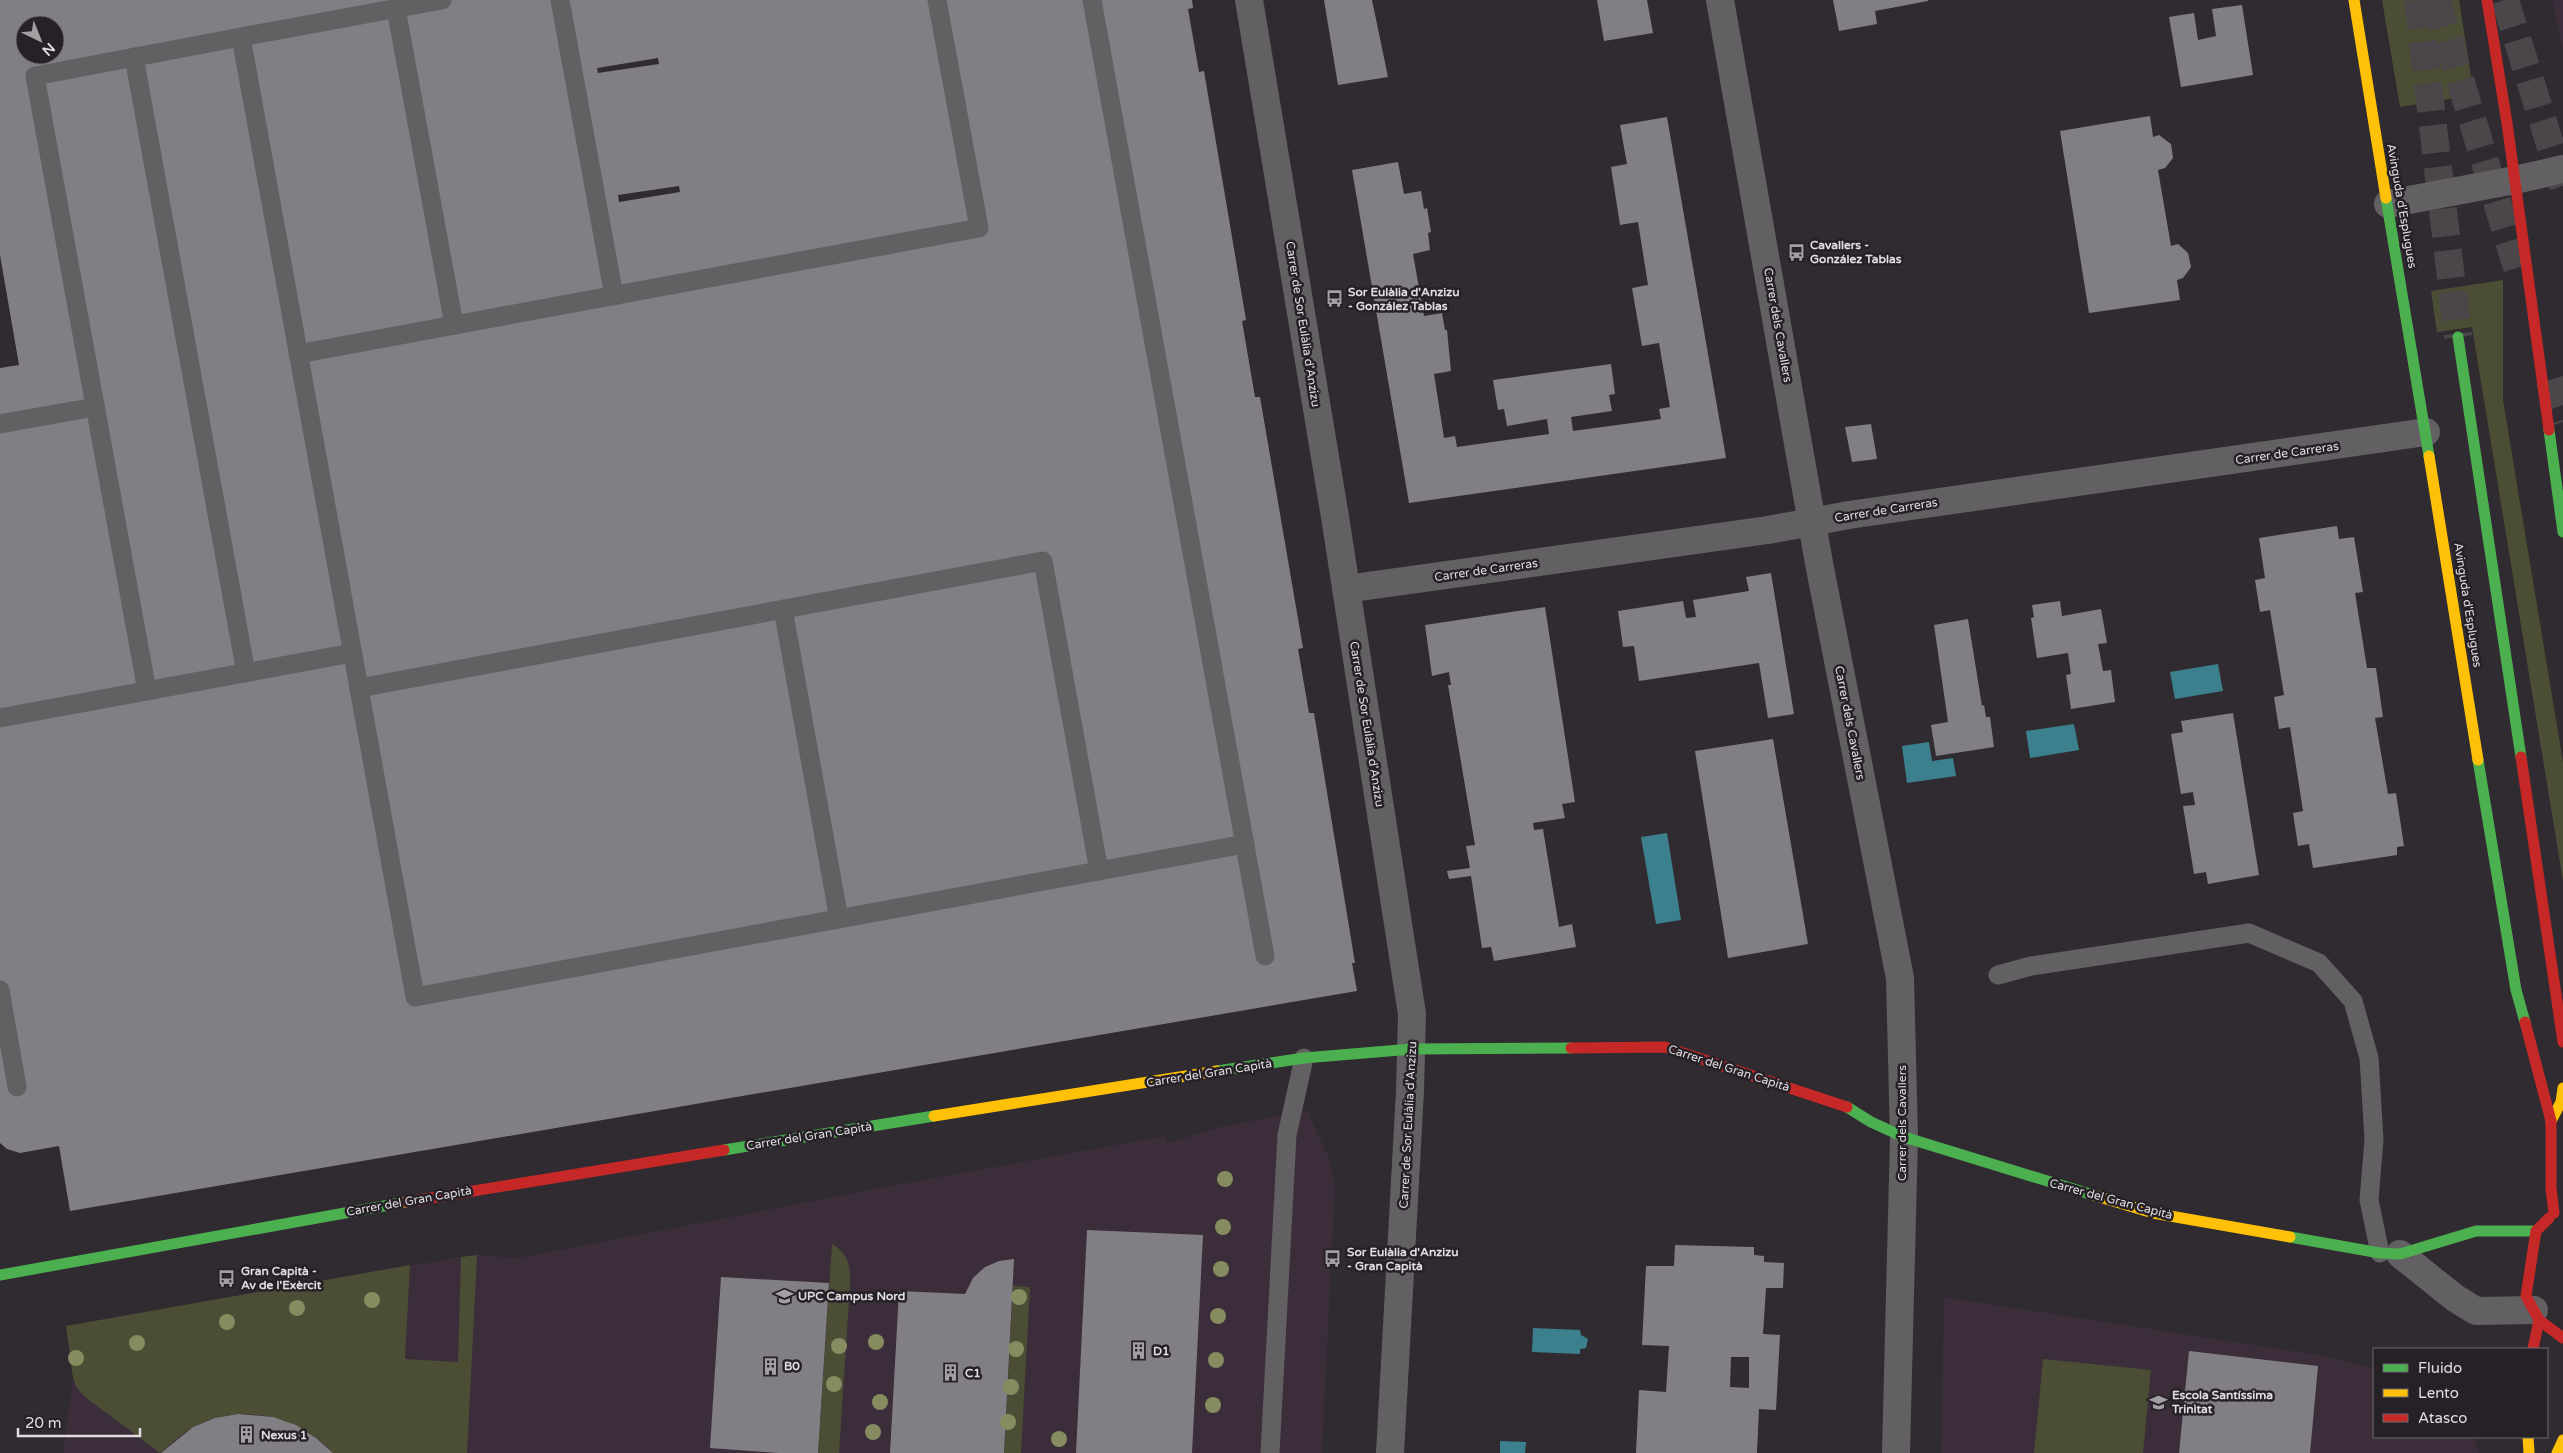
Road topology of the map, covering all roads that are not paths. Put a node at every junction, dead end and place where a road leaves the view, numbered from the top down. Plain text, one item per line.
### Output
1 (442, 0) edge
2 (560, 0) edge
3 (938, 0) edge
4 (1092, 0) edge
5 (1249, 0) edge
6 (1720, 0) edge
7 (2354, 0) edge
8 (2486, 0) edge
9 (396, 8) junction
10 (240, 37) junction
11 (134, 57) junction
12 (2563, 169) edge
13 (2515, 180) junction
14 (2388, 204) junction
15 (614, 296) junction
16 (454, 325) junction
17 (2458, 337) tunnel mouth
18 (298, 354) junction
19 (95, 407) junction
20 (0, 424) edge
21 (2426, 432) junction
22 (1813, 522) junction
23 (2563, 532) edge
24 (1346, 589) junction
25 (783, 610) junction
26 (352, 653) junction
27 (246, 673) junction
28 (358, 688) junction
29 (147, 691) junction
30 (0, 718) edge
31 (1245, 844) junction
32 (1099, 871) junction
33 (839, 919) junction
34 (1265, 956) dead end
35 (1998, 975) dead end
36 (0, 990) edge
37 (2563, 1042) edge
38 (1412, 1049) junction
39 (1304, 1058) junction
40 (17, 1087) dead end
41 (2563, 1088) edge
42 (2551, 1121) junction
43 (1904, 1137) junction
44 (2559, 1211) edge
45 (2536, 1231) junction
46 (2390, 1253) junction
47 (0, 1275) edge
48 (2537, 1315) junction
49 (2563, 1338) edge
50 (2533, 1348) edge
51 (2528, 1438) edge
52 (2563, 1440) edge
53 (1270, 1453) edge
54 (1390, 1453) edge
55 (1896, 1453) edge
56 (2529, 1453) edge
57 (2557, 1453) edge

1 - 9 lane
2 - 15 lane
3 - 15 lane
4 - 31 lane
5 - 24 street, Carrer de Sor Eulàlia d'Anzizu
6 - 22 street, Carrer dels Cavallers
7 - 14 main road, Avinguda d'Esplugues
8 - 13 main road
9 - 10 lane
9 - 16 lane
10 - 11 lane
10 - 18 lane
11 - 19 lane
11 - 27 lane
12 - 13 street
13 - 14 street
13 - 23 main road
14 - 21 main road, Avinguda d'Esplugues
15 - 16 lane
16 - 18 lane
17 - 37 main road
18 - 26 lane
19 - 20 lane
19 - 29 lane
21 - 22 street, Carrer de Carreras
21 - 42 main road, Avinguda d'Esplugues
22 - 24 street, Carrer de Carreras
22 - 43 street, Carrer dels Cavallers
24 - 38 street, Carrer de Sor Eulàlia d'Anzizu
25 - 28 lane
25 - 32 lane
25 - 33 lane
26 - 27 lane
26 - 28 lane
27 - 29 lane
28 - 33 lane
29 - 30 lane
31 - 32 lane
31 - 34 lane
32 - 33 lane
35 - 46 lane
36 - 40 lane
38 - 39 main road, Carrer del Gran Capità
38 - 43 main road, Carrer del Gran Capità
38 - 54 street, Carrer de Sor Eulàlia d'Anzizu
39 - 47 main road, Carrer del Gran Capità
39 - 53 lane
41 - 42 main road
42 - 44 main road, Avinguda d'Esplugues
43 - 46 main road, Carrer del Gran Capità
43 - 55 street, Carrer dels Cavallers
44 - 45 main road, Avinguda d'Esplugues
45 - 46 main road, Carrer del Gran Capità
45 - 48 main road
46 - 48 street, Carrer del Gran Capità
48 - 49 main road
48 - 50 main road
51 - 56 main road
52 - 57 main road

